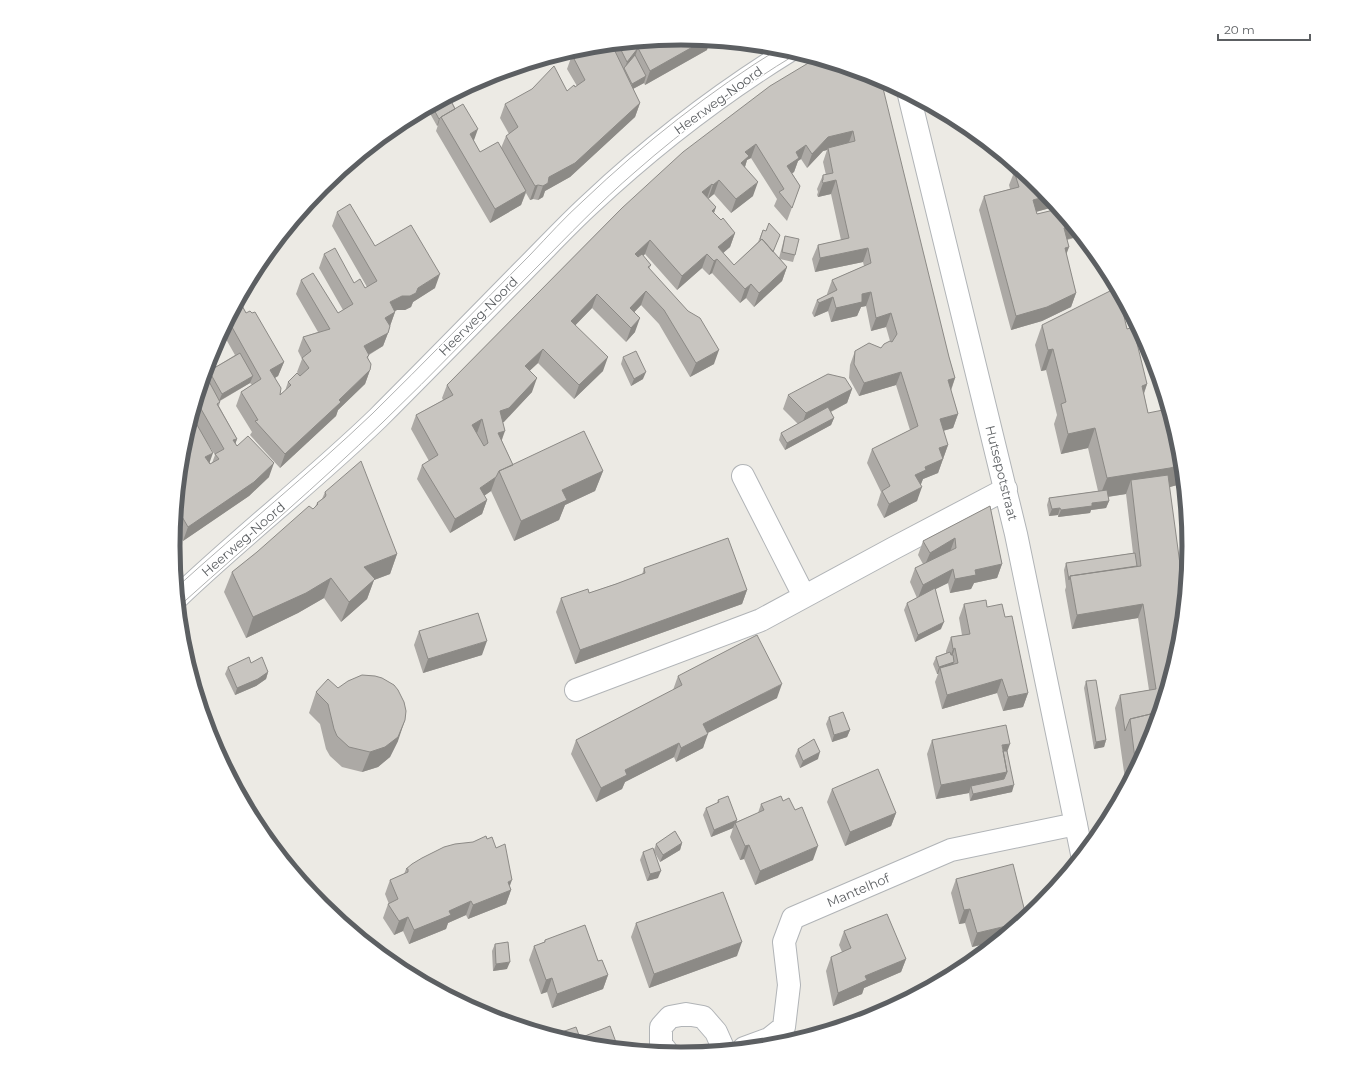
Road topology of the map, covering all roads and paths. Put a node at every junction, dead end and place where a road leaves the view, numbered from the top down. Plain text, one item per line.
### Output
1 (782, 56) edge
2 (910, 101) edge
3 (742, 476) dead end
4 (1006, 489) junction
5 (182, 593) edge
6 (804, 596) junction
7 (576, 690) dead end
8 (1076, 824) junction
9 (1081, 847) edge
10 (769, 1039) edge
11 (722, 1045) edge
12 (663, 1046) edge

1 - 5 street, Heerweg-Noord
2 - 4 street, Hutsepotstraat
3 - 6 street
4 - 6 street
4 - 8 street, Hutsepotstraat
6 - 7 street
8 - 9 street, Hutsepotstraat
8 - 10 street, Mantelhof
11 - 12 street

